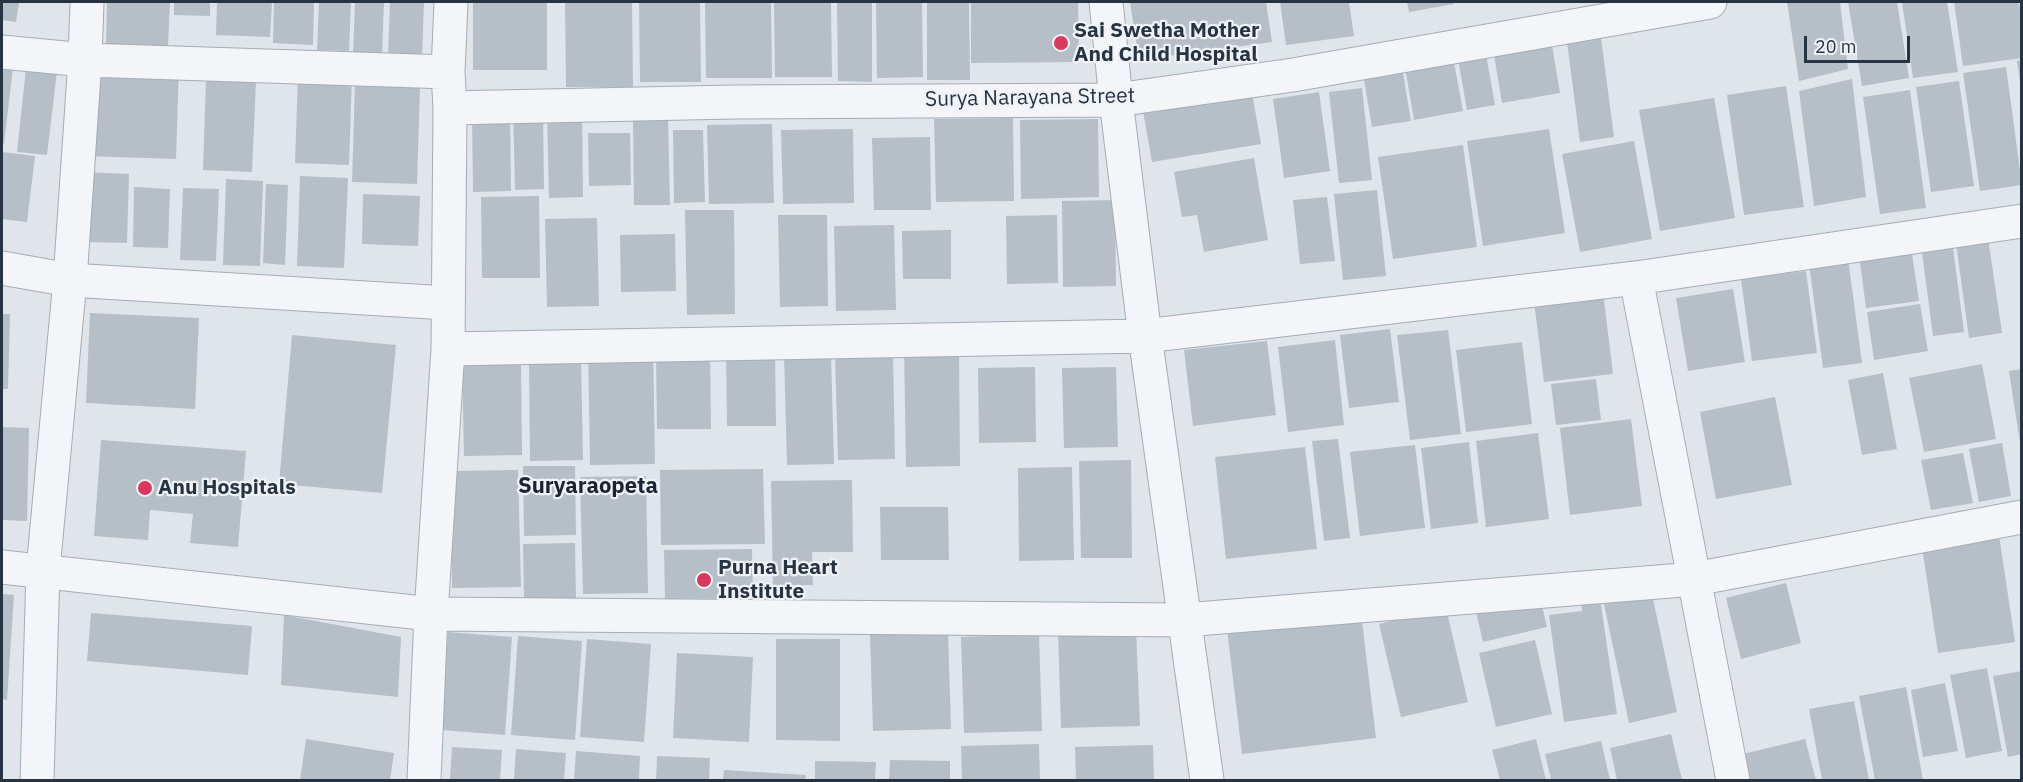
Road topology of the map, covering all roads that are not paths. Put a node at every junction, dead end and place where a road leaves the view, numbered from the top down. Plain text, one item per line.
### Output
1 (87, 2) edge
2 (451, 2) edge
3 (1106, 2) edge
4 (1710, 2) edge
5 (2, 52) edge
6 (85, 60) junction
7 (448, 72) junction
8 (1116, 100) junction
9 (450, 108) junction
10 (2022, 221) edge
11 (2, 268) edge
12 (1636, 278) junction
13 (70, 280) junction
14 (447, 303) junction
15 (1145, 336) junction
16 (448, 349) junction
17 (2022, 517) edge
18 (2, 567) edge
19 (43, 570) junction
20 (1695, 579) junction
21 (431, 614) junction
22 (1184, 620) junction
23 (37, 780) edge
24 (424, 780) edge
25 (1207, 780) edge
26 (1733, 780) edge

1 - 6 street
2 - 7 street
3 - 8 street
4 - 8 street, Surya Narayana Street
5 - 6 street
6 - 7 street
6 - 13 street
7 - 9 street
8 - 9 street, Surya Narayana Street
8 - 15 street
9 - 14 street
10 - 12 street
11 - 13 street
12 - 15 street
12 - 20 street
13 - 14 street
13 - 19 street
14 - 16 street
15 - 16 street
15 - 22 street
16 - 21 street
17 - 20 street
18 - 19 street
19 - 21 street
19 - 23 street
20 - 22 street
20 - 26 street
21 - 22 street
21 - 24 street
22 - 25 street

